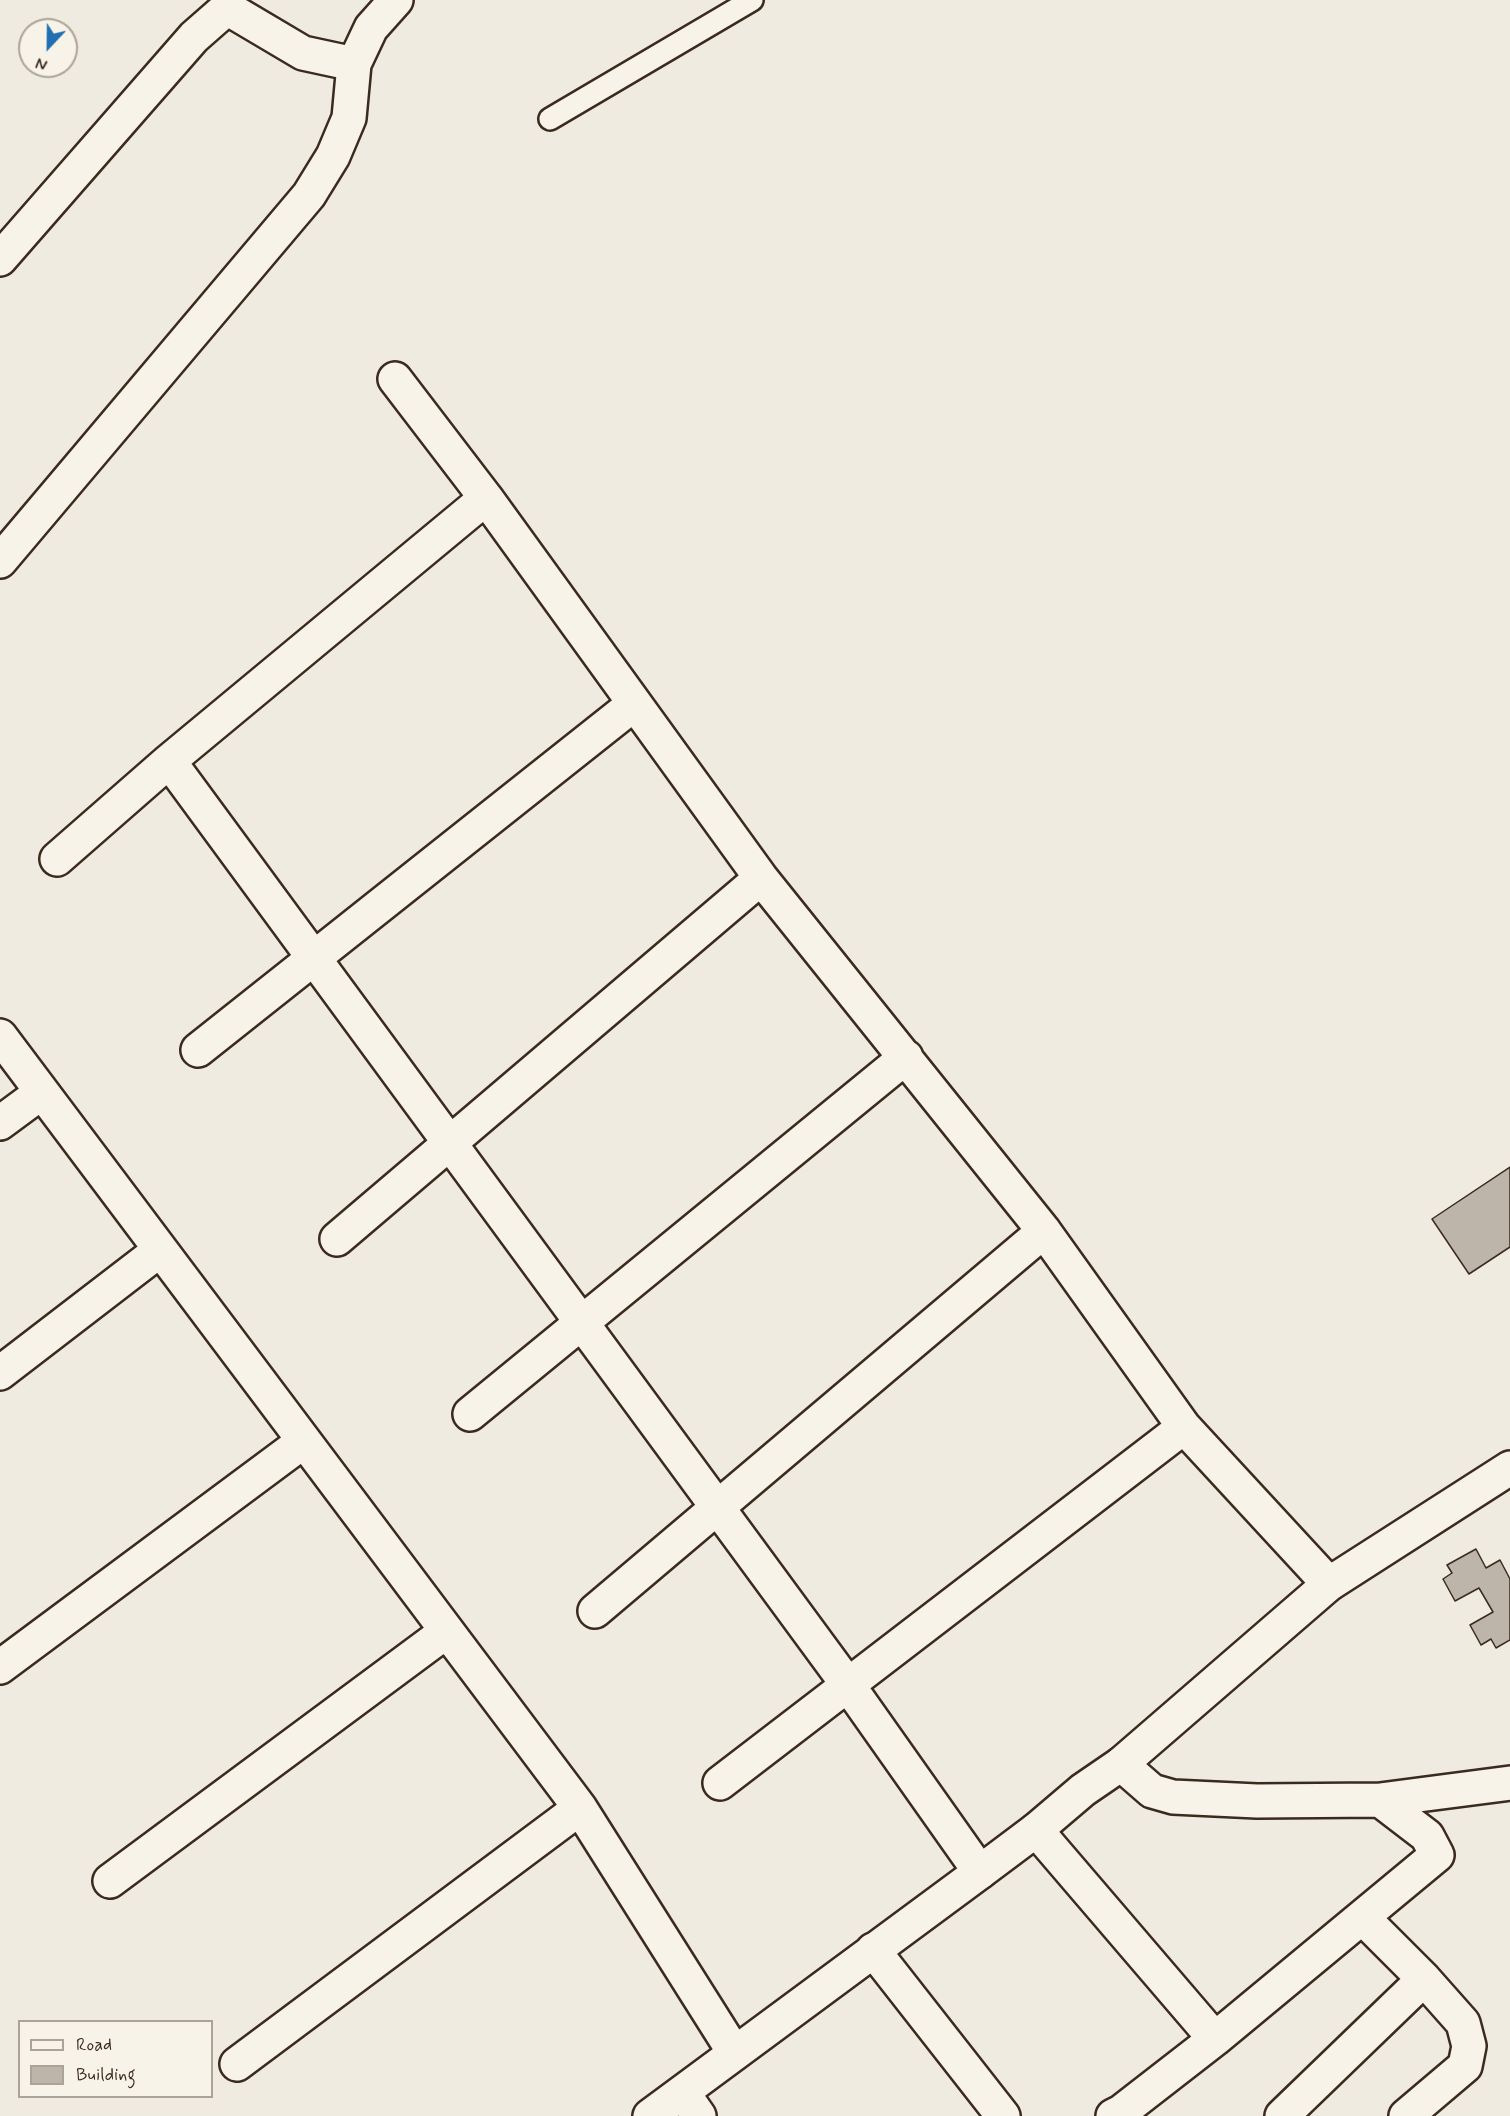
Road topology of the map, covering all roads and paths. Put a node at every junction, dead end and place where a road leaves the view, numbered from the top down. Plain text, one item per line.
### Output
1 (396, 0) edge
2 (752, 0) edge
3 (222, 4) edge
4 (354, 64) junction
5 (550, 119) dead end
6 (0, 259) edge
7 (395, 379) dead end
8 (486, 498) junction
9 (0, 561) edge
10 (634, 704) junction
11 (169, 761) junction
12 (57, 860) dead end
13 (761, 878) junction
14 (314, 958) junction
15 (0, 1036) edge
16 (198, 1050) dead end
17 (906, 1057) junction
18 (42, 1092) junction
19 (0, 1123) edge
20 (450, 1143) junction
21 (1044, 1231) junction
22 (337, 1239) dead end
23 (160, 1250) junction
24 (581, 1323) junction
25 (0, 1373) edge
26 (470, 1414) dead end
27 (1184, 1427) junction
28 (304, 1441) junction
29 (1510, 1468) edge
30 (717, 1507) junction
31 (1329, 1584) junction
32 (595, 1611) dead end
33 (447, 1631) junction
34 (0, 1667) edge
35 (848, 1685) junction
36 (1121, 1764) junction
37 (720, 1783) dead end
38 (1510, 1784) edge
39 (1380, 1800) junction
40 (580, 1808) junction
41 (1036, 1830) junction
42 (981, 1872) junction
43 (110, 1881) dead end
44 (1363, 1918) junction
45 (873, 1950) junction
46 (1424, 1979) junction
47 (1215, 2039) junction
48 (734, 2052) junction
49 (237, 2064) dead end
50 (691, 2104) edge
51 (650, 2116) edge
52 (1003, 2116) edge
53 (1113, 2116) edge
54 (1282, 2116) edge
55 (1406, 2116) edge

1 - 4 street
2 - 5 lane
3 - 4 street
3 - 6 street
4 - 9 street
7 - 8 street
8 - 10 street
8 - 11 street
10 - 13 street
10 - 14 street
11 - 12 street
11 - 14 street
13 - 17 street
13 - 20 street
14 - 16 street
14 - 20 street
15 - 18 street
17 - 21 street
17 - 24 street
18 - 19 street
18 - 23 street
20 - 22 street
20 - 24 street
21 - 27 street
21 - 30 street
23 - 25 street
23 - 28 street
24 - 26 street
24 - 30 street
27 - 31 street
27 - 35 street
28 - 33 street
28 - 34 street
29 - 31 street
30 - 32 street
30 - 35 street
31 - 36 street
33 - 40 street
33 - 43 street
35 - 37 street
35 - 42 street
36 - 39 street
36 - 41 street
38 - 39 street
39 - 44 street
40 - 48 street
40 - 49 street
41 - 42 street
41 - 47 street
42 - 45 street
44 - 46 street
44 - 47 street
45 - 48 street
45 - 52 street
46 - 54 street
46 - 55 street
47 - 53 street
48 - 50 street
50 - 51 street

